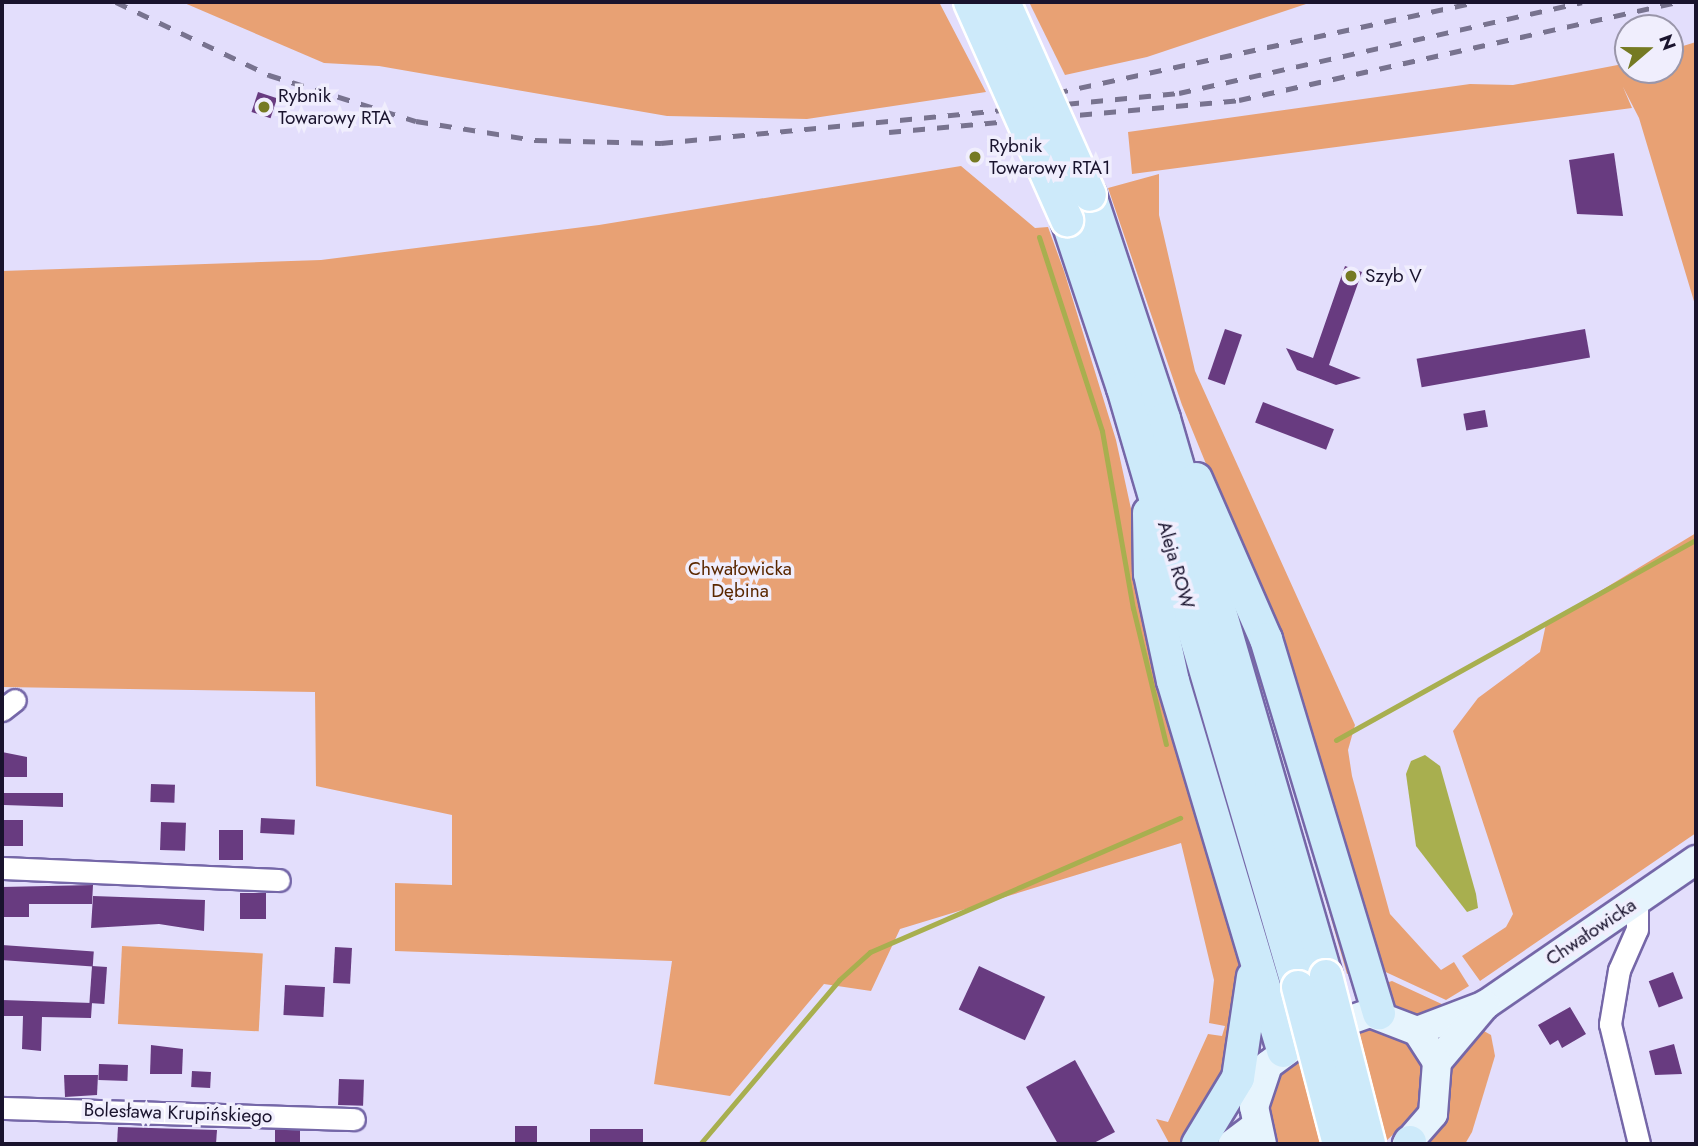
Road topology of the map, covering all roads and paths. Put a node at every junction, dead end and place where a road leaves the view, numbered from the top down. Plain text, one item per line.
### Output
1 (970, 2) edge
2 (1004, 2) edge
3 (1164, 419) junction
4 (1149, 473) junction
5 (1696, 860) edge
6 (2, 869) edge
7 (279, 880) dead end
8 (1637, 901) junction
9 (1254, 953) junction
10 (1312, 982) junction
11 (1485, 1004) junction
12 (1379, 1013) junction
13 (1417, 1031) junction
14 (1283, 1051) junction
15 (1437, 1062) junction
16 (2, 1108) edge
17 (354, 1119) dead end
18 (1259, 1135) edge
19 (1198, 1144) edge
20 (1232, 1144) edge
21 (1339, 1144) edge
22 (1369, 1144) edge
23 (1409, 1144) edge
24 (1639, 1144) edge

1 - 4 main road, Aleja ROW, bridge
2 - 3 main road, Aleja ROW, bridge
3 - 10 main road, Aleja ROW
3 - 12 main road
4 - 9 main road
4 - 10 main road, Aleja ROW
5 - 8 main road, Chwałowicka
6 - 7 street
8 - 11 main road, Chwałowicka
8 - 24 street
9 - 14 main road
9 - 19 main road
10 - 21 main road, Aleja ROW, bridge
10 - 22 main road, Aleja ROW, bridge
11 - 13 main road, Chwałowicka
11 - 15 main road, Chwałowicka
12 - 13 main road
12 - 14 main road
13 - 15 main road
14 - 18 main road
15 - 23 main road
16 - 17 street, Bolesława Krupińskiego
18 - 20 main road

